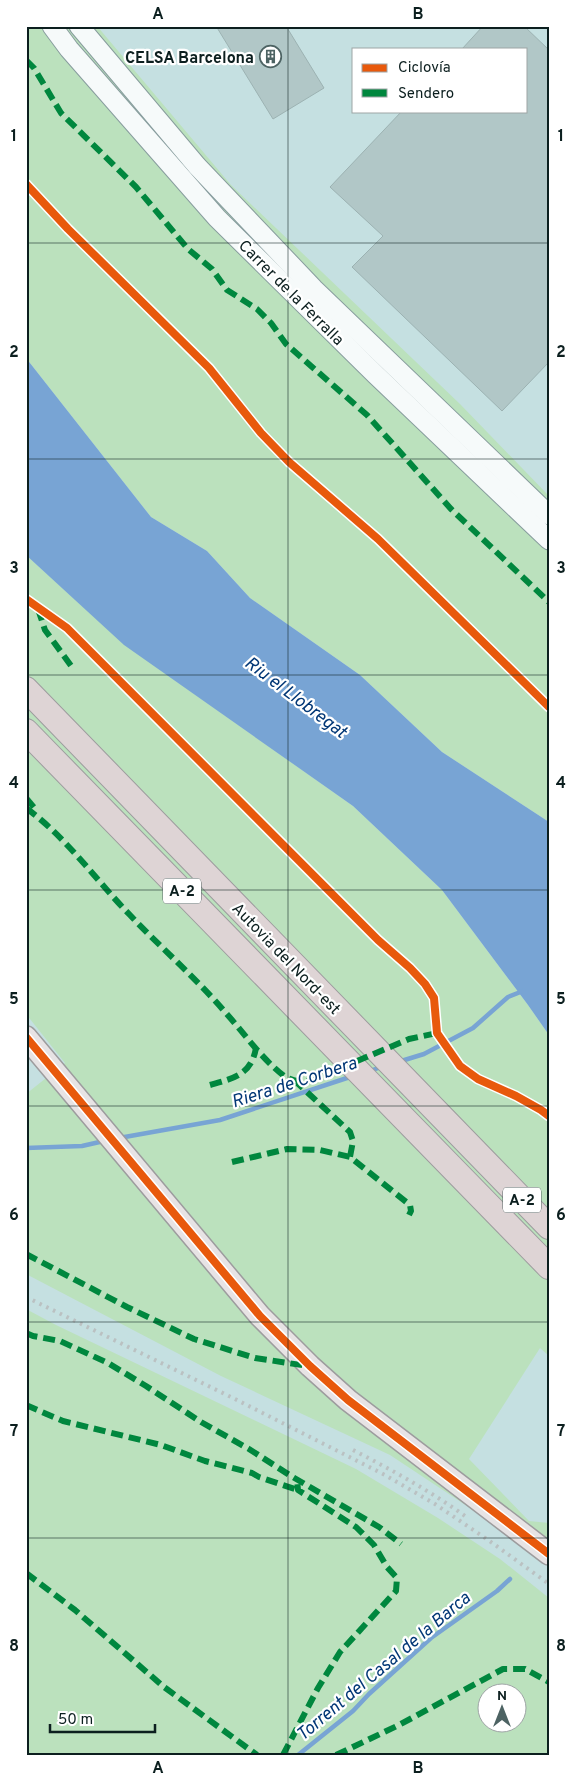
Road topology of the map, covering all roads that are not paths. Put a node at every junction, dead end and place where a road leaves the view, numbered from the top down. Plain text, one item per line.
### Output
1 (52, 26) edge
2 (79, 26) edge
3 (549, 515) edge
4 (549, 540) edge
5 (26, 689) edge
6 (26, 731) edge
7 (26, 1037) edge
8 (549, 1227) edge
9 (549, 1268) edge
10 (549, 1554) edge

1 - 4 street, Carrer de la Ferralla
2 - 3 street, Carrer de la Ferralla
5 - 8 highway, Autovia del Nord-est / A-2
6 - 9 highway, Autovia del Nord-est / A-2
7 - 10 main road

